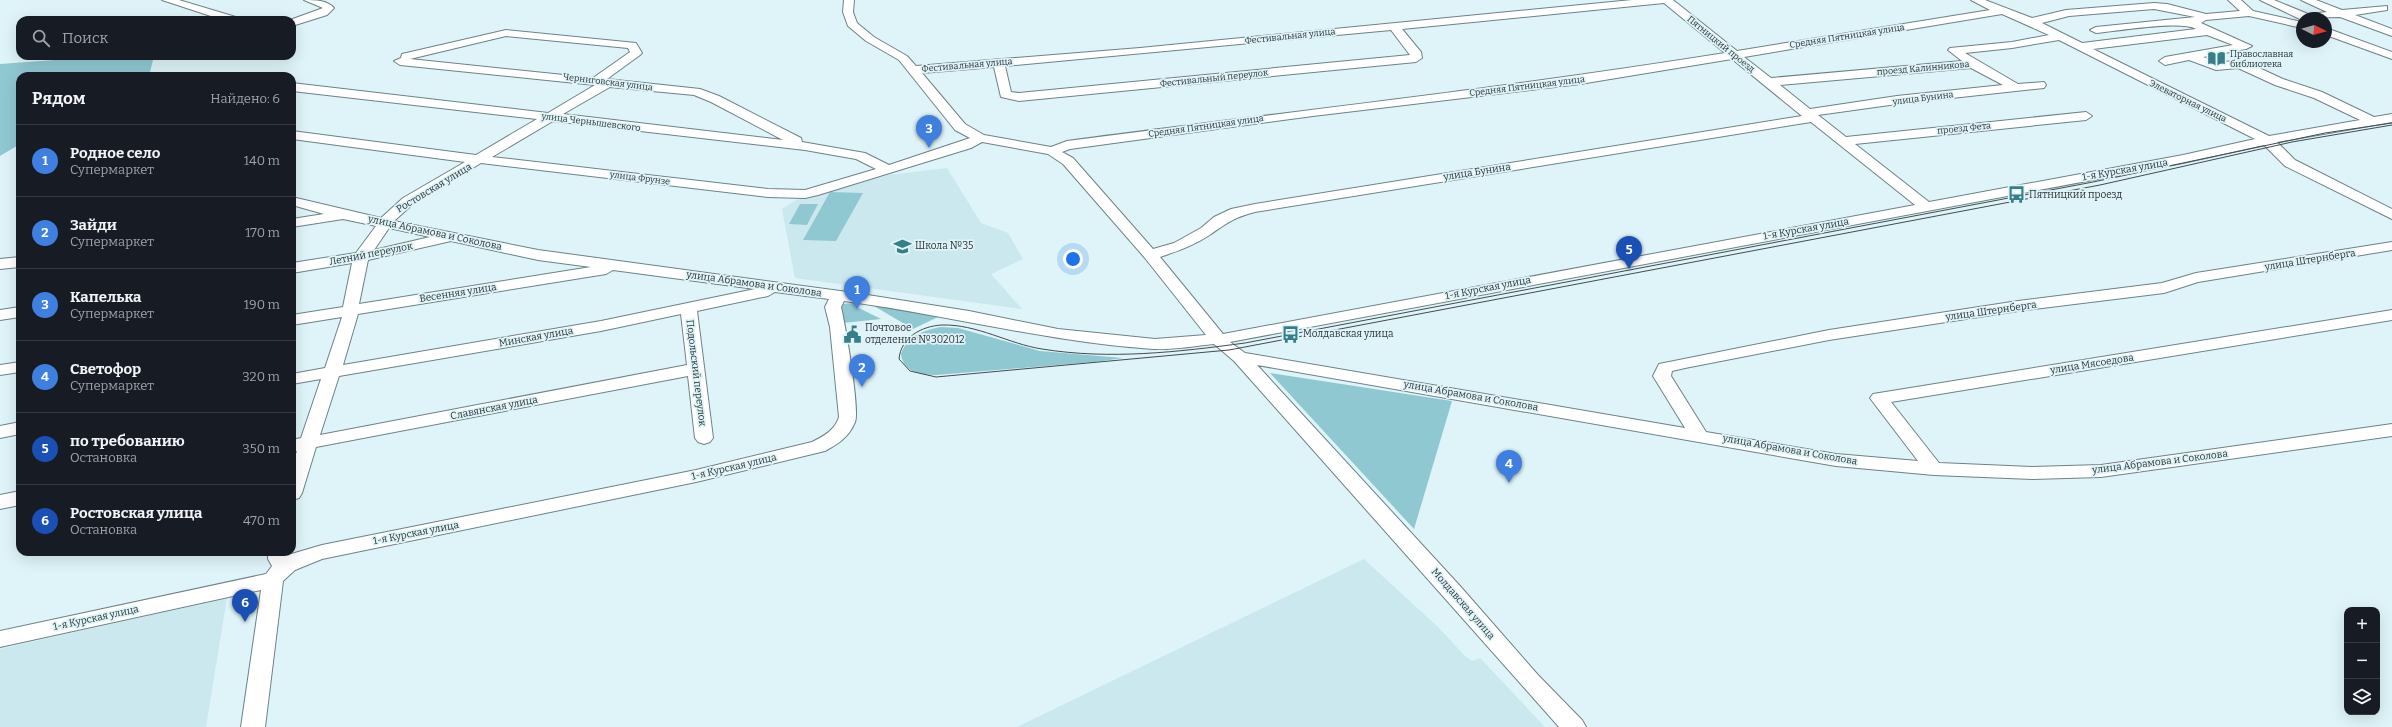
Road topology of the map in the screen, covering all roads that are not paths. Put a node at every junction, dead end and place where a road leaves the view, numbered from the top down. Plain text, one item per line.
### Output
1 (168, 0) edge
2 (309, 0) edge
3 (849, 0) edge
4 (1666, 0) edge
5 (1976, 0) edge
6 (2233, 0) edge
7 (2265, 0) edge
8 (2306, 0) edge
9 (2383, 8) dead end
10 (2002, 11) junction
11 (2338, 12) junction
12 (2249, 13) junction
13 (2332, 13) edge
14 (2296, 14) edge
15 (222, 16) edge
16 (2206, 17) junction
17 (2296, 21) edge
18 (296, 22) edge
19 (2031, 22) junction
20 (2192, 22) junction
21 (1393, 25) junction
22 (2096, 30) dead end
23 (2208, 31) junction
24 (2332, 33) edge
25 (2392, 33) edge
26 (2058, 37) junction
27 (2079, 47) junction
28 (1736, 54) junction
29 (2190, 56) junction
30 (2392, 56) edge
31 (400, 61) joint
32 (2164, 61) dead end
33 (997, 62) junction
34 (1973, 64) junction
35 (915, 70) junction
36 (603, 82) junction
37 (1767, 82) junction
38 (2040, 85) dead end
39 (296, 87) edge
40 (2015, 87) junction
41 (1809, 116) junction
42 (2086, 116) dead end
43 (551, 117) junction
44 (2392, 118) edge
45 (2372, 121) junction
46 (296, 136) edge
47 (980, 138) junction
48 (2267, 140) junction
49 (1842, 141) junction
50 (805, 146) junction
51 (1052, 150) junction
52 (483, 158) junction
53 (887, 169) junction
54 (296, 202) edge
55 (1926, 207) junction
56 (346, 215) junction
57 (2392, 215) edge
58 (296, 222) edge
59 (386, 222) junction
60 (450, 237) junction
61 (2392, 246) edge
62 (1150, 255) junction
63 (361, 257) junction
64 (16, 262) edge
65 (0, 264) edge
66 (624, 266) junction
67 (296, 267) edge
68 (780, 289) junction
69 (838, 296) junction
70 (688, 307) junction
71 (352, 310) junction
72 (16, 313) edge
73 (0, 315) edge
74 (2392, 315) edge
75 (296, 319) edge
76 (1220, 339) junction
77 (1240, 357) junction
78 (16, 368) edge
79 (695, 369) junction
80 (0, 370) edge
81 (331, 372) junction
82 (296, 378) edge
83 (16, 429) edge
84 (2392, 430) edge
85 (0, 432) edge
86 (1698, 434) junction
87 (704, 438) dead end
88 (300, 445) edge
89 (296, 469) edge
90 (1934, 469) junction
91 (16, 499) edge
92 (0, 502) edge
93 (278, 566) edge
94 (0, 639) edge
95 (253, 727) edge
96 (1574, 727) edge

1 - 15 street
2 - 18 street
3 - 35 street, Молдавская улица
4 - 21 street, Фестивальная улица
4 - 28 street, Пятницкий проезд
5 - 10 street, Элеваторная улица
6 - 12 street
7 - 14 street
8 - 11 street
9 - 11 street
10 - 19 street, Элеваторная улица
10 - 28 street, Средняя Пятницкая улица
11 - 13 street
11 - 25 street
12 - 16 street
12 - 17 street
16 - 19 street
16 - 20 street
19 - 26 street, Элеваторная улица
20 - 22 street
20 - 23 street
21 - 33 street, Фестивальная улица
21 - 33 street, Фестивальный переулок
23 - 27 street
23 - 29 street
24 - 30 street
26 - 27 street, Элеваторная улица
26 - 34 street, проезд Калинникова
27 - 48 street, Элеваторная улица
28 - 37 street, Пятницкий проезд
28 - 51 street, Средняя Пятницкая улица
29 - 32 street
29 - 45 street
31 - 36 street, Черниговская улица
31 - 36 street, Ростовская улица
33 - 35 street, Фестивальная улица
34 - 37 street, проезд Калинникова
34 - 40 street
35 - 47 street, Молдавская улица
36 - 43 street, Ростовская улица
36 - 50 street, Черниговская улица
37 - 41 street, Пятницкий проезд
38 - 40 street, улица Бунина
39 - 43 street, улица Чернышевского
40 - 41 street, улица Бунина
41 - 49 street, Пятницкий проезд
41 - 62 street, улица Бунина
42 - 49 street, проезд Фета
43 - 50 street, улица Чернышевского
43 - 52 street, Ростовская улица
44 - 45 street, 1-я Курская улица
45 - 48 street, 1-я Курская улица
46 - 52 street, улица Фрунзе
47 - 51 street, Молдавская улица
47 - 53 street, улица Фрунзе
48 - 55 street, 1-я Курская улица
48 - 57 street, Элеваторная улица
49 - 55 street, Пятницкий проезд
50 - 53 street, улица Чернышевского
51 - 62 street, Молдавская улица
52 - 53 street, улица Фрунзе
52 - 59 street, Ростовская улица
54 - 56 street, улица Абрамова и Соколова
55 - 76 street, 1-я Курская улица
56 - 58 street
56 - 59 street, улица Абрамова и Соколова
59 - 60 street, улица Абрамова и Соколова
59 - 63 street, Ростовская улица
60 - 63 street, Летний переулок
60 - 66 street, улица Абрамова и Соколова
61 - 86 street, улица Штернберга
62 - 76 street, Молдавская улица
63 - 67 street, Летний переулок
63 - 71 street, Ростовская улица
64 - 65 street
66 - 68 street, улица Абрамова и Соколова
66 - 71 street, Весенняя улица
68 - 69 street, улица Абрамова и Соколова
68 - 70 street, Минская улица
69 - 76 street, улица Абрамова и Соколова
69 - 93 street, 1-я Курская улица
70 - 79 street, Подольский переулок
70 - 81 street, Минская улица
71 - 75 street, Весенняя улица
71 - 81 street, Ростовская улица
72 - 73 street
74 - 90 street, улица Мясоедова
76 - 77 street, Молдавская улица
77 - 86 street, улица Абрамова и Соколова
77 - 96 street, Молдавская улица
78 - 80 street
79 - 87 street, Подольский переулок
79 - 88 street, Славянская улица
81 - 82 street, Минская улица
81 - 88 street, Ростовская улица
83 - 85 street
84 - 90 street, улица Абрамова и Соколова
86 - 90 street, улица Абрамова и Соколова
88 - 89 street, Ростовская улица
91 - 92 street
93 - 94 street, 1-я Курская улица
93 - 95 street

